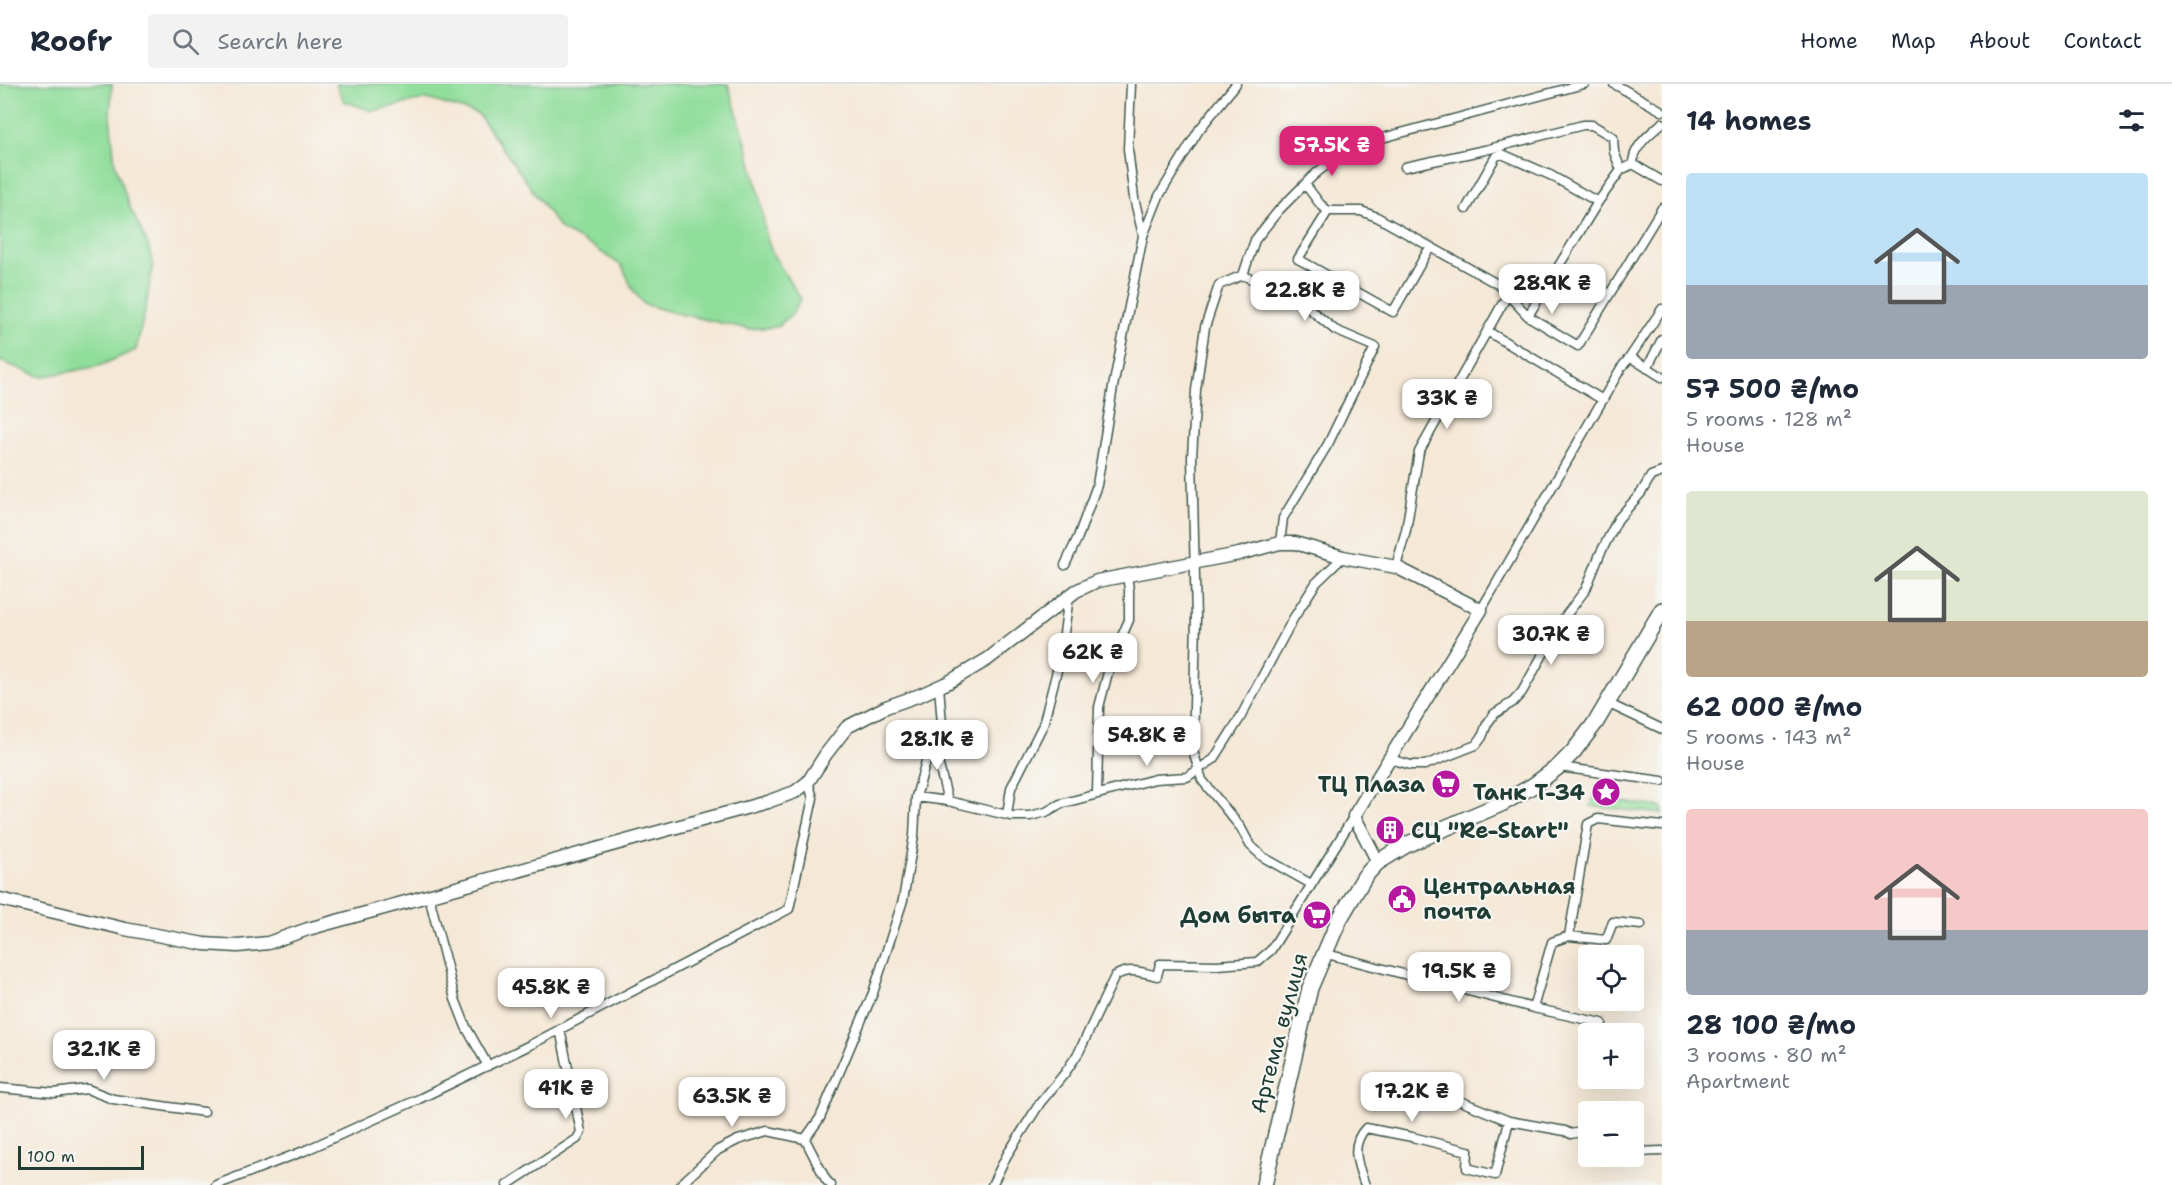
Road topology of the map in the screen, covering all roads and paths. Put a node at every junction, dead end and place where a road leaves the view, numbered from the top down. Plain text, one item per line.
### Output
1 (1131, 84) edge
2 (1236, 84) edge
3 (1584, 84) edge
4 (1614, 84) edge
5 (1662, 111) edge
6 (1662, 123) edge
7 (1633, 164) junction
8 (1405, 167) dead end
9 (1621, 170) junction
10 (1662, 181) edge
11 (1305, 184) junction
12 (1598, 202) junction
13 (1662, 208) edge
14 (1466, 209) dead end
15 (1328, 211) junction
16 (1143, 236) junction
17 (1430, 247) junction
18 (1243, 275) junction
19 (1508, 294) junction
20 (1662, 309) edge
21 (1528, 316) junction
22 (1487, 331) junction
23 (1662, 339) edge
24 (1630, 357) junction
25 (1647, 368) junction
26 (1662, 377) edge
27 (1603, 400) junction
28 (1662, 472) edge
29 (1280, 543) junction
30 (1343, 557) junction
31 (1196, 562) junction
32 (1065, 565) dead end
33 (1396, 567) junction
34 (1127, 575) junction
35 (1069, 596) junction
36 (1481, 610) junction
37 (1662, 612) edge
38 (939, 686) junction
39 (1607, 703) junction
40 (1662, 729) edge
41 (932, 738) junction
42 (1390, 759) junction
43 (1558, 766) junction
44 (1198, 769) junction
45 (1662, 781) edge
46 (808, 782) junction
47 (1097, 794) junction
48 (916, 797) junction
49 (948, 801) junction
50 (1007, 815) junction
51 (1354, 816) junction
52 (1662, 826) edge
53 (1375, 865) junction
54 (1311, 884) junction
55 (429, 896) junction
56 (1, 902) edge
57 (1641, 925) dead end
58 (1569, 936) junction
59 (1323, 953) junction
60 (1533, 1008) junction
61 (1602, 1023) dead end
62 (560, 1029) junction
63 (488, 1066) junction
64 (0, 1088) edge
65 (1448, 1096) dead end
66 (204, 1112) dead end
67 (1509, 1121) junction
68 (1578, 1132) edge
69 (805, 1139) junction
70 (1662, 1151) edge
71 (1644, 1152) edge
72 (216, 1185) edge
73 (507, 1185) edge
74 (680, 1185) edge
75 (831, 1185) edge
76 (992, 1185) edge
77 (1264, 1185) edge
78 (1365, 1185) edge

1 - 16 street
2 - 16 street
3 - 11 street
4 - 5 street
6 - 7 street
7 - 9 street
7 - 10 street
8 - 9 street
9 - 12 street
11 - 15 street
11 - 18 street
12 - 14 street
12 - 21 street
13 - 21 street
15 - 17 street
15 - 17 street
16 - 32 street
17 - 19 street
18 - 29 street
18 - 31 street
19 - 21 street
19 - 22 street
20 - 24 street
22 - 27 street
22 - 33 street
23 - 25 street
24 - 25 street
24 - 27 street
25 - 26 street
27 - 36 street
28 - 42 street
29 - 30 street
29 - 31 street
30 - 33 street
30 - 44 street
31 - 34 street
31 - 44 street
33 - 36 street
34 - 35 street
34 - 47 street
35 - 38 street
35 - 50 street
36 - 42 street
37 - 39 highway
38 - 41 street
38 - 46 street
39 - 40 street
39 - 43 highway
41 - 48 street
41 - 49 street
42 - 51 street
43 - 45 street
43 - 53 highway
44 - 47 street
44 - 54 street
46 - 55 street
46 - 62 street
47 - 50 street
48 - 49 street
48 - 69 street
49 - 50 street
51 - 53 street
51 - 54 street
52 - 58 street
53 - 59 highway, Артема вулиця
54 - 76 street
55 - 56 street
55 - 63 street
57 - 58 street
58 - 60 street
59 - 60 street
59 - 77 highway, Артема вулиця
60 - 61 street
62 - 63 street
62 - 73 street
63 - 72 street
64 - 66 street
65 - 67 street
67 - 68 street
67 - 78 street
69 - 74 street
69 - 75 street
70 - 71 street

